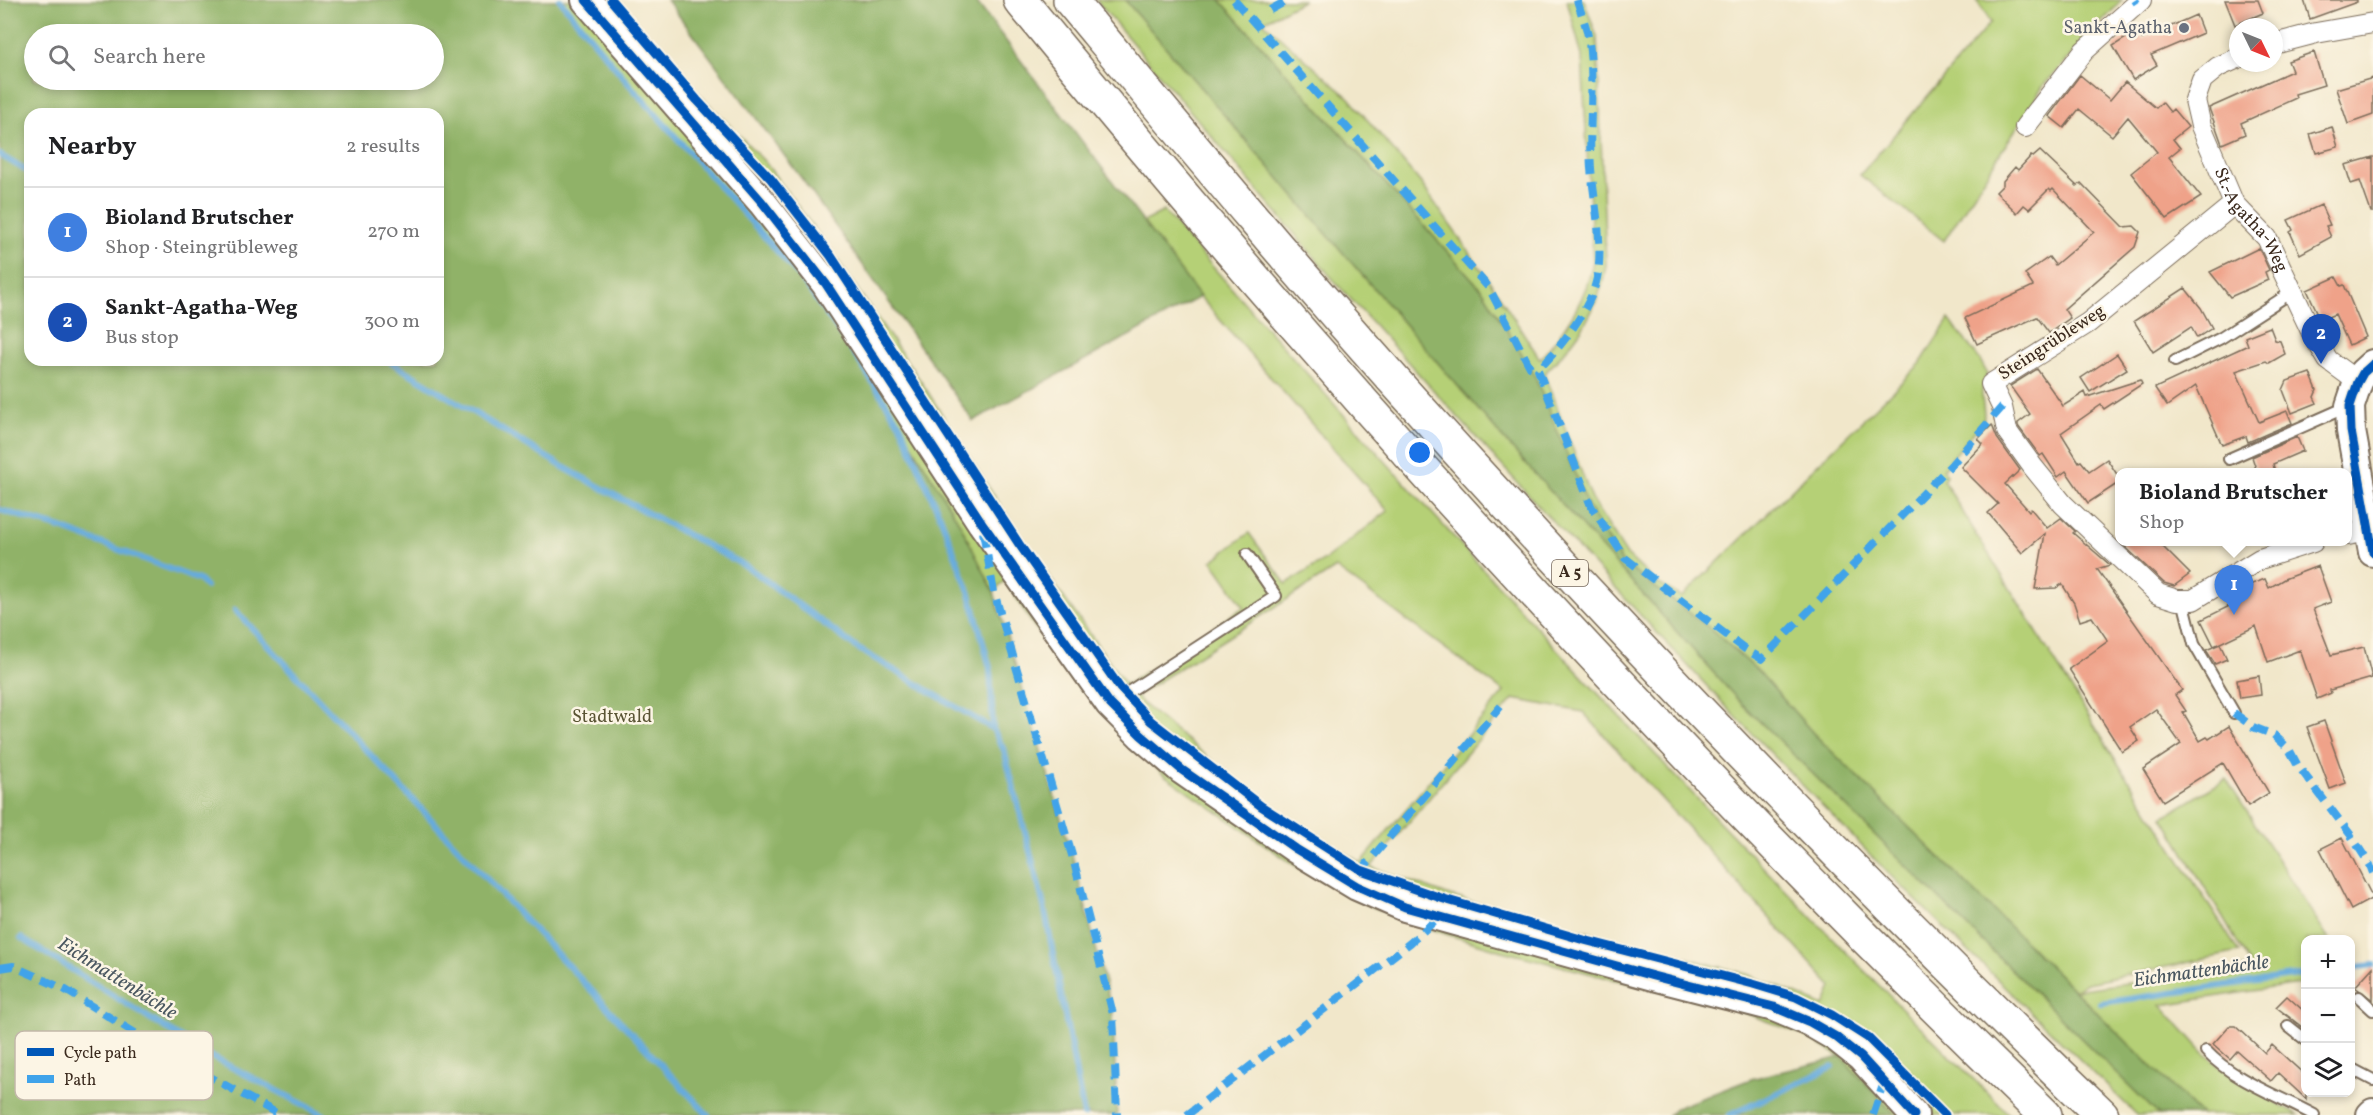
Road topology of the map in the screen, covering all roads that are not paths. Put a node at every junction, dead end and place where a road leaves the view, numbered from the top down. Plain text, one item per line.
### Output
1 (586, 0) edge
2 (1020, 0) edge
3 (1070, 0) edge
4 (2141, 0) edge
5 (2373, 22) edge
6 (2283, 42) edge
7 (2229, 62) edge
8 (2025, 127) dead end
9 (2235, 204) junction
10 (2292, 292) junction
11 (2175, 361) dead end
12 (2360, 384) edge
13 (2229, 459) dead end
14 (2363, 539) edge
15 (2301, 546) edge
16 (1247, 554) dead end
17 (2183, 600) junction
18 (1110, 704) junction
19 (2234, 712) dead end
20 (2359, 997) dead end
21 (2373, 1010) edge
22 (2288, 1026) dead end
23 (2301, 1037) edge
24 (2206, 1051) dead end
25 (2355, 1071) edge
26 (2373, 1080) edge
27 (1914, 1115) edge
28 (2046, 1115) edge
29 (2102, 1115) edge
30 (2314, 1115) edge

1 - 18 street
2 - 28 highway, A 5
3 - 29 highway, A 5
4 - 8 street
5 - 6 street
7 - 9 street, St.-Agatha-Weg
9 - 10 street, St.-Agatha-Weg
9 - 17 street, Steingrübleweg
10 - 11 lane
10 - 12 street, St.-Agatha-Weg
12 - 13 lane
12 - 14 street
15 - 17 street
16 - 18 lane
17 - 19 lane
18 - 27 street
20 - 21 lane
22 - 23 lane
24 - 30 lane
25 - 26 lane

